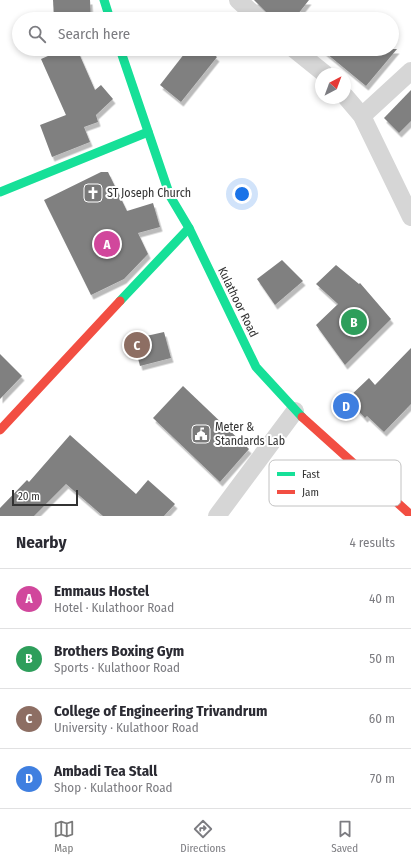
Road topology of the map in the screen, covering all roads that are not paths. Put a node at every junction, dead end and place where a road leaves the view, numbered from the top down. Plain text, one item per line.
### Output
1 (104, 0) edge
2 (238, 0) edge
3 (108, 12) edge
4 (251, 12) edge
5 (122, 56) edge
6 (303, 56) edge
7 (318, 68) edge
8 (411, 71) edge
9 (351, 103) edge
10 (362, 116) junction
11 (148, 132) junction
12 (0, 192) edge
13 (411, 217) edge
14 (189, 228) junction
15 (295, 411) junction
16 (0, 430) edge
17 (350, 460) edge
18 (401, 505) edge
19 (411, 514) edge
20 (217, 516) edge

1 - 3 main road
2 - 4 street
5 - 11 main road, Kulathoor Road
6 - 7 street
8 - 10 street
9 - 10 street
10 - 13 street
11 - 12 main road
11 - 14 main road, Kulathoor Road
14 - 15 main road, Kulathoor Road
14 - 16 main road
15 - 17 main road, Kulathoor Road
15 - 20 street
18 - 19 main road, Kulathoor Road

